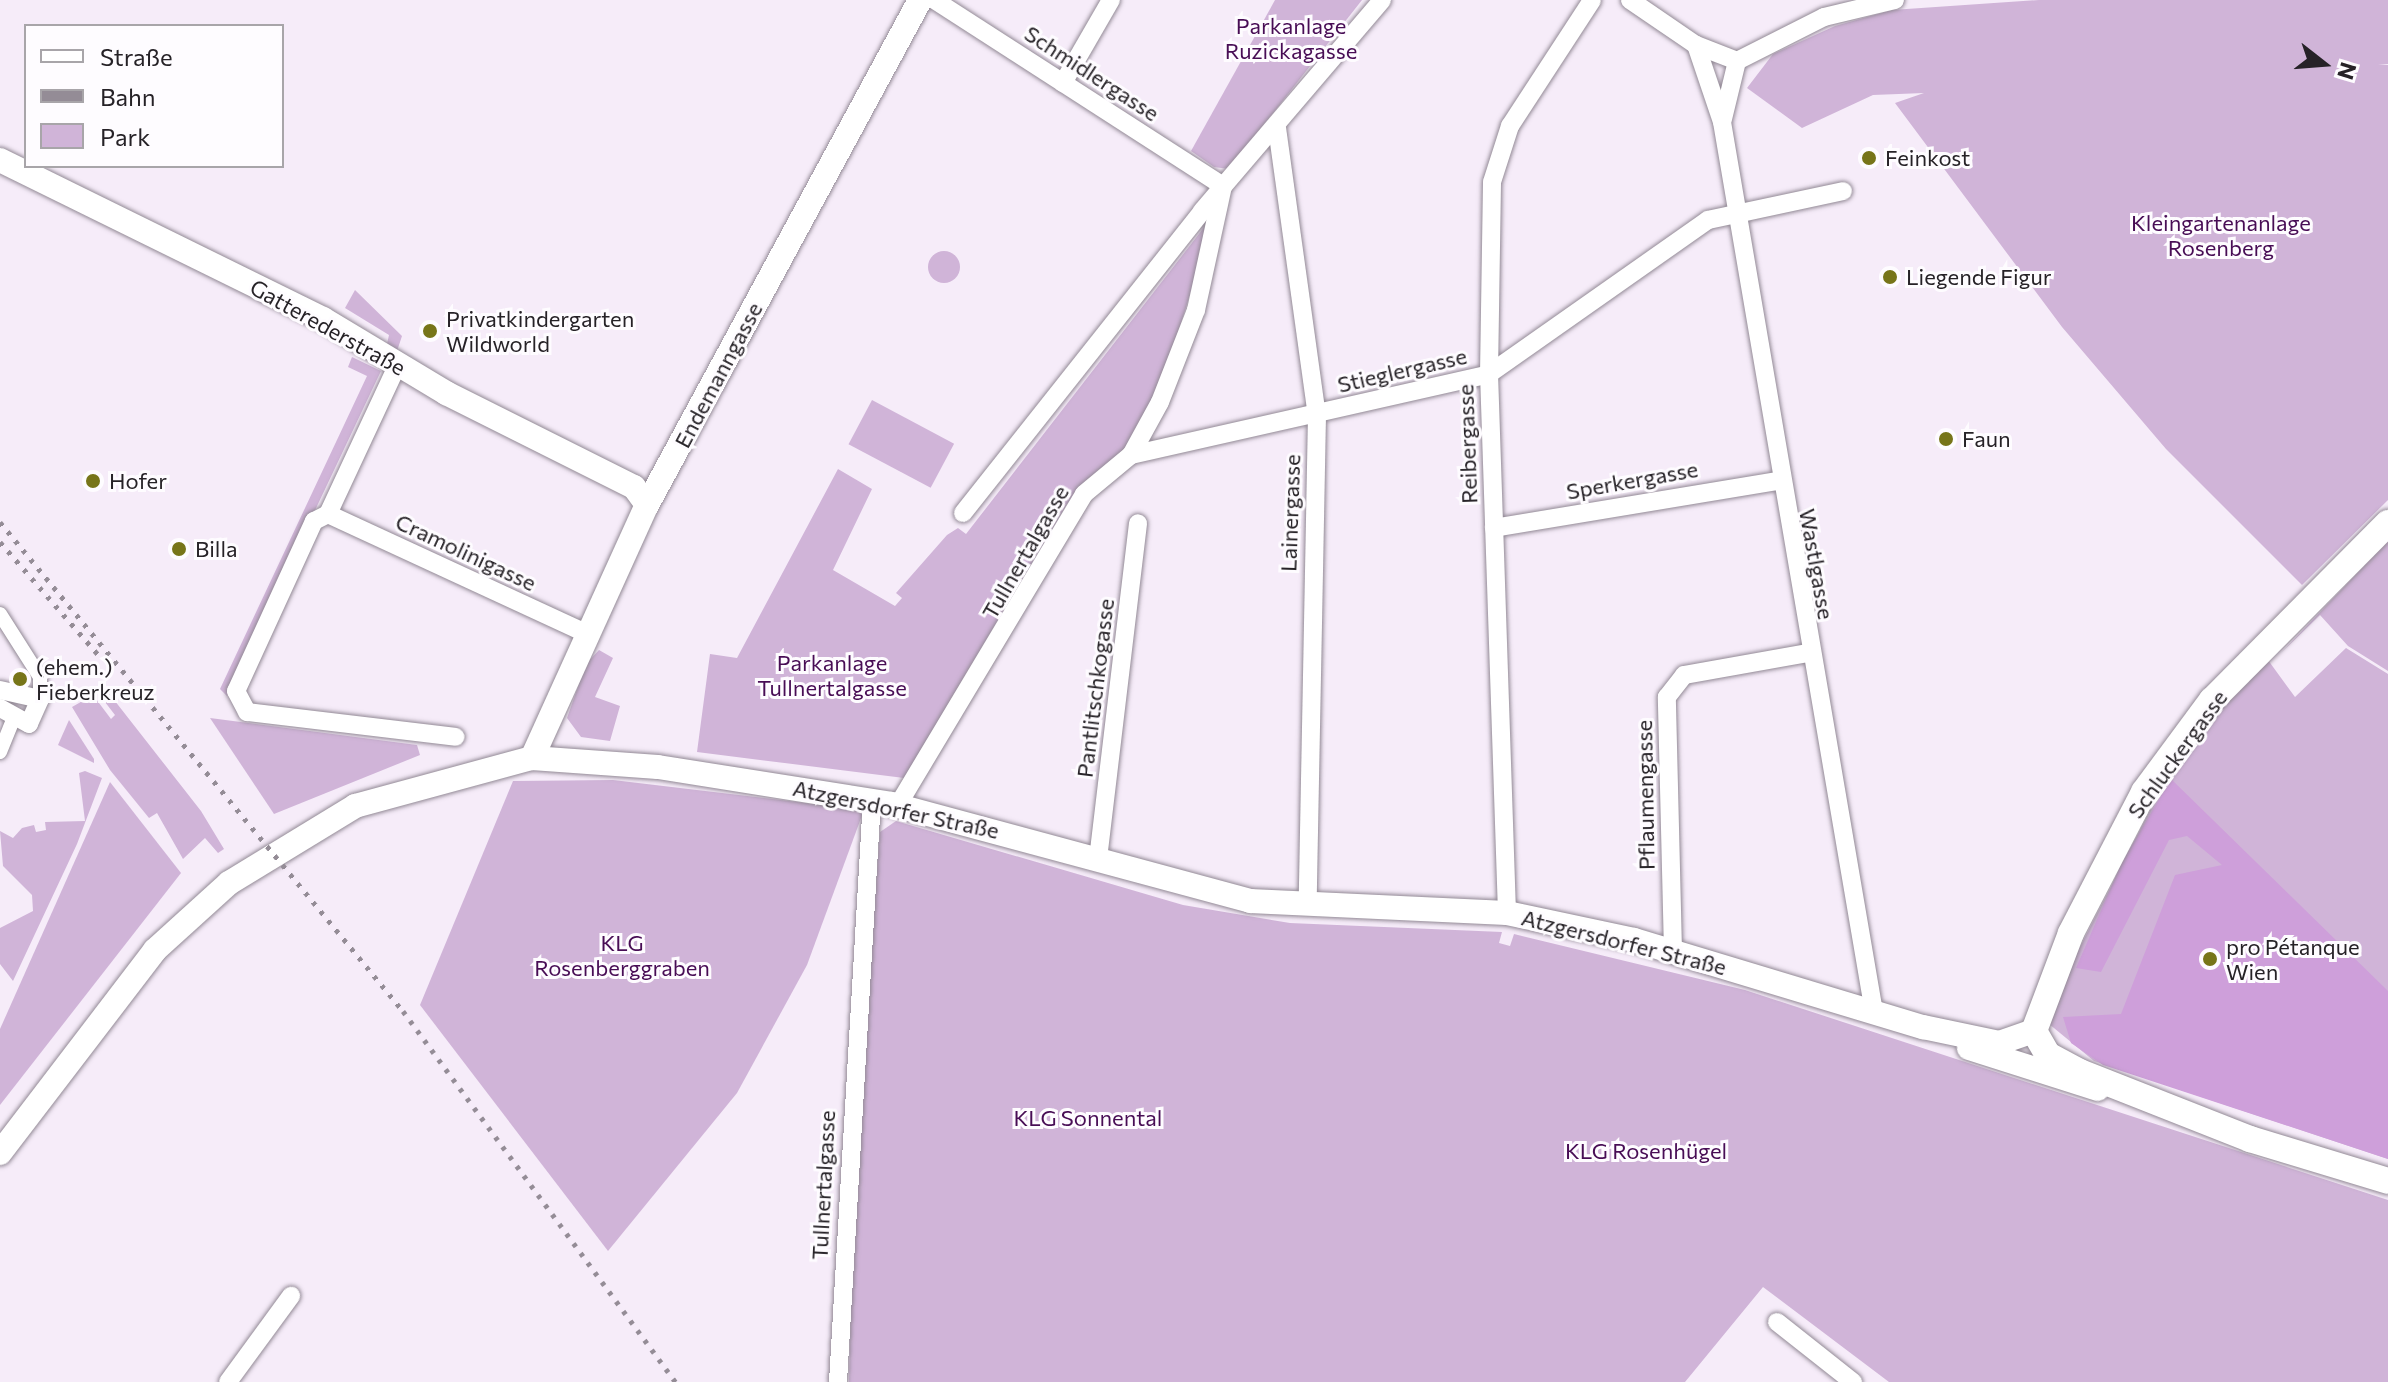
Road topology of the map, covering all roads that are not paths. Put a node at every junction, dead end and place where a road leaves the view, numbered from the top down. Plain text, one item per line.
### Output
1 (920, 0) edge
2 (934, 0) edge
3 (1111, 0) edge
4 (1382, 0) edge
5 (1592, 0) edge
6 (1630, 0) edge
7 (1895, 0) edge
8 (1696, 45) junction
9 (1737, 61) junction
10 (1063, 83) junction
11 (1722, 122) junction
12 (1277, 128) junction
13 (0, 160) edge
14 (1223, 186) junction
15 (1843, 191) dead end
16 (1734, 211) junction
17 (397, 366) junction
18 (1489, 374) junction
19 (1317, 415) junction
20 (1131, 455) junction
21 (1778, 481) junction
22 (647, 505) junction
23 (963, 513) dead end
24 (328, 514) junction
25 (1138, 523) dead end
26 (2388, 523) edge
27 (1494, 528) junction
28 (0, 614) edge
29 (585, 633) junction
30 (1808, 653) junction
31 (0, 690) edge
32 (40, 699) junction
33 (7, 712) edge
34 (456, 737) dead end
35 (0, 752) edge
36 (532, 758) junction
37 (872, 800) junction
38 (898, 805) junction
39 (1098, 859) junction
40 (1308, 903) junction
41 (1507, 913) junction
42 (1673, 951) junction
43 (1874, 1012) junction
44 (1923, 1027) junction
45 (2034, 1031) junction
46 (2130, 1093) junction
47 (0, 1153) edge
48 (2388, 1181) edge
49 (291, 1296) dead end
50 (1777, 1322) dead end
51 (228, 1382) edge
52 (838, 1382) edge
53 (1853, 1382) edge

1 - 22 street, Endemanngasse
2 - 10 street, Schmidlergasse
3 - 10 street
4 - 12 street
5 - 18 street, Reibergasse
6 - 8 street
7 - 9 street
8 - 9 street
8 - 11 street, Wastlgasse
9 - 11 street, Wastlgasse
10 - 14 street, Schmidlergasse
11 - 16 street, Wastlgasse
12 - 14 street
12 - 19 street, Lainergasse
13 - 17 street, Gatterederstraße
14 - 20 street, Tullnertalgasse
14 - 23 street
15 - 16 street, Stieglergasse
16 - 18 street, Stieglergasse
16 - 21 street, Wastlgasse
17 - 22 street, Gatterederstraße
17 - 24 street
18 - 19 street, Stieglergasse
18 - 27 street, Reibergasse
19 - 20 street, Stieglergasse
19 - 40 street, Lainergasse
20 - 38 street, Tullnertalgasse
21 - 27 street, Sperkergasse
21 - 30 street, Wastlgasse
22 - 29 street, Endemanngasse
24 - 29 street, Cramolinigasse
24 - 34 street
25 - 39 street, Pantlitschkogasse
26 - 45 main road, Schluckergasse
27 - 41 street, Reibergasse
28 - 32 street
29 - 36 street, Endemanngasse
30 - 42 street, Pflaumengasse
30 - 43 street, Wastlgasse
31 - 32 street
32 - 33 street
33 - 35 street
36 - 37 street, Atzgersdorfer Straße
36 - 47 street, Atzgersdorfer Straße
37 - 38 street, Atzgersdorfer Straße
37 - 52 street, Tullnertalgasse
38 - 39 street, Atzgersdorfer Straße
39 - 40 street, Atzgersdorfer Straße
40 - 41 street, Atzgersdorfer Straße
41 - 42 street, Atzgersdorfer Straße
42 - 43 street, Atzgersdorfer Straße
43 - 44 street, Atzgersdorfer Straße
44 - 45 street, Atzgersdorfer Straße
44 - 46 street, Atzgersdorfer Straße
45 - 46 main road, Atzgersdorfer Straße
46 - 48 main road, Atzgersdorfer Straße
49 - 51 street
50 - 53 street

